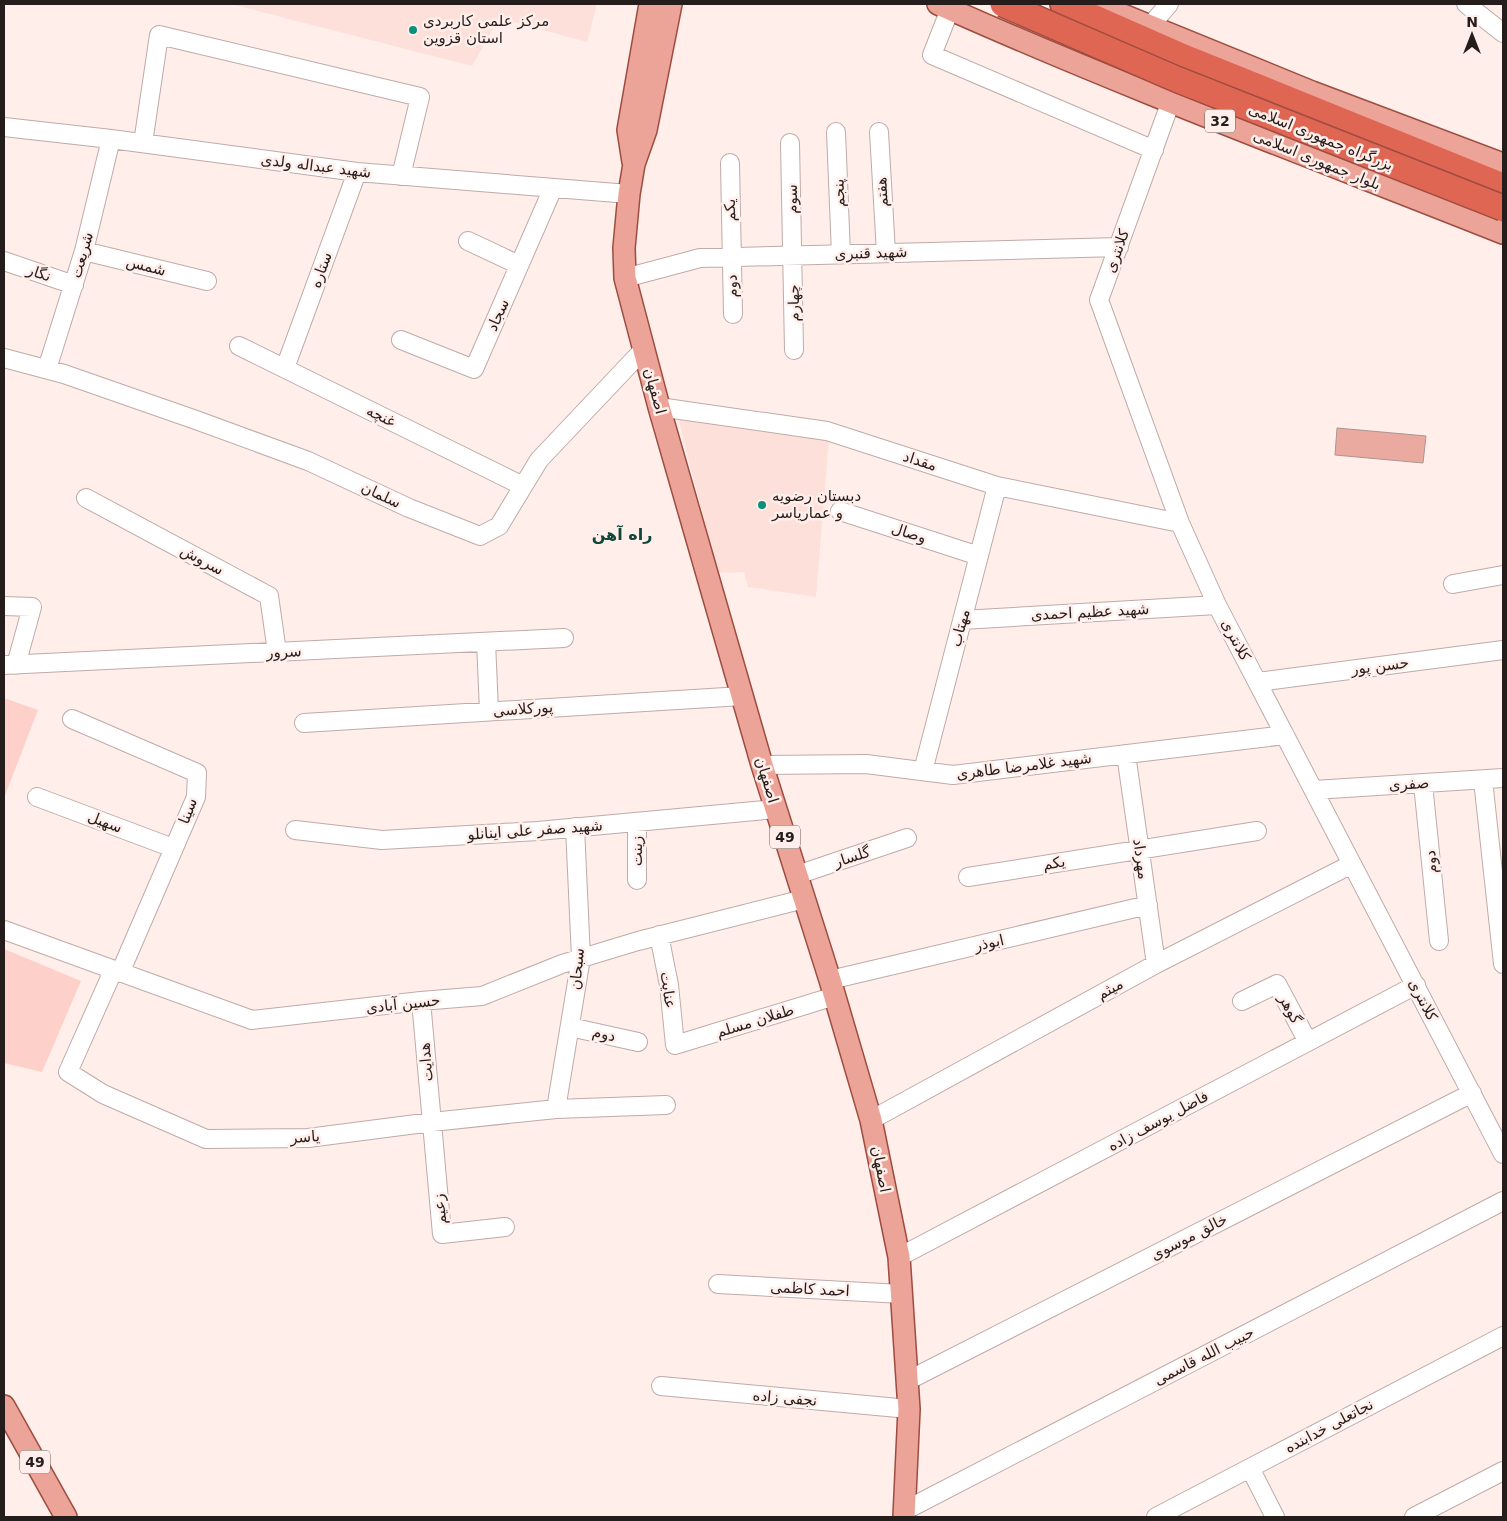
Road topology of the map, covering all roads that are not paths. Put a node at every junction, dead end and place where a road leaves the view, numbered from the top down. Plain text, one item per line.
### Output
1 (650, 4) edge
2 (671, 4) edge
3 (1004, 4) edge
4 (1063, 4) edge
5 (1096, 4) edge
6 (1168, 4) edge
7 (1466, 4) edge
8 (944, 6) edge
9 (1150, 26) junction
10 (1503, 33) edge
11 (1017, 39) junction
12 (1171, 101) junction
13 (4, 127) edge
14 (836, 132) dead end
15 (880, 132) dead end
16 (1427, 136) junction
17 (111, 139) junction
18 (143, 143) junction
19 (790, 143) dead end
20 (1503, 148) edge
21 (1154, 150) junction
22 (730, 163) dead end
23 (634, 164) junction
24 (1503, 164) edge
25 (357, 172) junction
26 (401, 176) junction
27 (1503, 186) edge
28 (553, 188) junction
29 (629, 194) junction
30 (1503, 208) edge
31 (1503, 233) edge
32 (468, 241) dead end
33 (1118, 247) junction
34 (84, 252) junction
35 (886, 253) junction
36 (841, 254) junction
37 (793, 255) junction
38 (731, 257) junction
39 (4, 261) edge
40 (519, 265) junction
41 (625, 278) junction
42 (207, 281) dead end
43 (74, 284) junction
44 (733, 314) dead end
45 (401, 340) dead end
46 (239, 346) dead end
47 (644, 349) junction
48 (794, 350) dead end
49 (4, 358) edge
50 (285, 368) junction
51 (47, 369) junction
52 (659, 407) junction
53 (523, 486) junction
54 (997, 486) junction
55 (86, 498) dead end
56 (840, 511) dead end
57 (1180, 522) junction
58 (979, 556) junction
59 (1503, 575) edge
60 (1453, 584) dead end
61 (1217, 605) junction
62 (4, 606) edge
63 (962, 620) junction
64 (564, 638) dead end
65 (486, 642) junction
66 (1503, 650) edge
67 (278, 652) junction
68 (10, 665) edge
69 (1258, 682) junction
70 (742, 696) junction
71 (489, 711) junction
72 (72, 719) dead end
73 (304, 722) dead end
74 (1285, 735) junction
75 (1126, 754) junction
76 (762, 765) junction
77 (923, 771) junction
78 (1503, 778) edge
79 (1484, 780) junction
80 (1423, 784) junction
81 (1314, 790) junction
82 (37, 797) dead end
83 (776, 808) junction
84 (637, 822) junction
85 (575, 827) junction
86 (295, 830) dead end
87 (1257, 831) dead end
88 (907, 838) dead end
89 (174, 848) junction
90 (1140, 849) junction
91 (1352, 864) junction
92 (1498, 871) edge
93 (797, 875) junction
94 (968, 877) dead end
95 (637, 880) dead end
96 (804, 899) junction
97 (1148, 905) junction
98 (4, 930) edge
99 (659, 935) junction
100 (1439, 941) dead end
101 (1502, 943) edge
102 (581, 958) junction
103 (1156, 964) junction
104 (1503, 964) edge
105 (116, 972) junction
106 (1416, 985) junction
107 (832, 988) junction
108 (1242, 1000) dead end
109 (421, 1001) junction
110 (570, 1027) junction
111 (638, 1042) dead end
112 (1308, 1042) junction
113 (674, 1045) joint
114 (1472, 1093) junction
115 (666, 1105) dead end
116 (556, 1109) junction
117 (871, 1120) junction
118 (432, 1122) junction
119 (1503, 1154) edge
120 (1503, 1201) edge
121 (505, 1228) dead end
122 (900, 1257) junction
123 (718, 1284) dead end
124 (902, 1294) junction
125 (1503, 1336) edge
126 (907, 1381) junction
127 (661, 1386) dead end
128 (4, 1406) edge
129 (909, 1409) junction
130 (1250, 1468) junction
131 (1503, 1471) edge
132 (904, 1514) edge
133 (66, 1517) edge
134 (1156, 1517) edge
135 (1275, 1517) edge
136 (1414, 1517) edge

1 - 23 main road, اصفهان
2 - 23 main road, اصفهان
3 - 11 main road
3 - 30 highway, بزرگراه جمهوری اسلامی / 32, bridge
4 - 27 highway, بزرگراه جمهوری اسلامی
5 - 9 main road
6 - 9 street
7 - 10 street
8 - 11 main road, بلوار جمهوری اسلامی / 32
8 - 21 street
9 - 16 main road
11 - 12 main road, بلوار جمهوری اسلامی / 32
12 - 21 street, کلانتری
12 - 31 main road, بلوار جمهوری اسلامی / 32
13 - 17 street, شهید عبداله ولدی
14 - 36 street, پنجم
15 - 35 street, هفتم
16 - 20 main road
16 - 24 main road
17 - 18 street, شهید عبداله ولدی
17 - 34 street, شریعت
18 - 25 street, شهید عبداله ولدی
18 - 26 street
19 - 37 street, سوم
21 - 33 street, کلانتری
22 - 38 street, یکم
23 - 29 main road, اصفهان / 49
25 - 26 street, شهید عبداله ولدی
25 - 50 street, ستاره
26 - 28 street, شهید عبداله ولدی
28 - 29 street, شهید عبداله ولدی
28 - 40 street, سجاد
29 - 41 main road, اصفهان / 49
32 - 40 street
33 - 35 street, شهید قنبری
33 - 57 street, کلانتری
34 - 42 street, شمس
34 - 43 street, شریعت
35 - 36 street, شهید قنبری
36 - 37 street, شهید قنبری
37 - 38 street, شهید قنبری
37 - 48 street, چهارم
38 - 41 street, شهید قنبری
38 - 44 street, دوم
39 - 43 street, نگار
40 - 45 street, سجاد
41 - 47 main road, اصفهان / 49
43 - 51 street, شریعت
46 - 50 street, غنچه
47 - 52 main road, اصفهان / 49
47 - 53 street, سلمان
49 - 51 street
50 - 53 street, غنچه
51 - 53 street, سلمان
52 - 54 street, مقداد
52 - 70 main road, اصفهان / 49
54 - 57 street, مقداد
54 - 58 street, مهتاب
55 - 67 street, سروش
56 - 58 street, وصال
57 - 61 street, کلانتری
58 - 63 street, مهتاب
59 - 60 street
61 - 63 street, شهید عظیم احمدی
61 - 69 street, کلانتری
62 - 68 street
63 - 77 street, مهتاب
64 - 65 street, سرور
65 - 67 street, سرور
65 - 71 street
66 - 69 street, حسن پور
67 - 68 street, سرور
69 - 74 street, کلانتری
70 - 71 street, پورکلاسی
70 - 76 main road, اصفهان / 49
71 - 73 street, پورکلاسی
72 - 89 street, سینا
74 - 75 street, شهید غلامرضا طاهری
74 - 81 street, کلانتری
75 - 77 street, شهید غلامرضا طاهری
75 - 90 street, مهرداد
76 - 77 street, شهید غلامرضا طاهری
76 - 83 main road, اصفهان / 49
78 - 79 street, صفری
79 - 80 street, صفری
79 - 92 street
80 - 81 street, صفری
80 - 100 street, دوم
81 - 91 street, کلانتری
82 - 89 street, سهیل
83 - 84 street, شهید صفر علی اینانلو
83 - 93 main road, اصفهان / 49
84 - 85 street, شهید صفر علی اینانلو
84 - 95 street, زینت
85 - 86 street, شهید صفر علی اینانلو
85 - 102 street, سبحان
87 - 90 street
88 - 93 street, گلسار
89 - 105 street, سینا
90 - 94 street, یکم
90 - 97 street, مهرداد
91 - 103 street, میثم
91 - 106 street, کلانتری
92 - 101 street
93 - 96 main road, اصفهان / 49
96 - 99 street, حسین آبادی
96 - 107 main road, اصفهان / 49
97 - 103 street, مهرداد
97 - 107 street, ابوذر
98 - 105 street, حسین آبادی
99 - 102 street, حسین آبادی
99 - 113 street, عنایت
101 - 104 street
102 - 109 street, حسین آبادی
102 - 110 street, سبحان
103 - 117 street, میثم
105 - 109 street, حسین آبادی
105 - 118 street, یاسر
106 - 112 street, فاضل یوسف زاده
106 - 114 street, کلانتری
107 - 113 street, طفلان مسلم
107 - 117 main road, اصفهان / 49
108 - 112 street, گوهر
109 - 118 street, هدایت
110 - 111 street, دوم
110 - 116 street, سبحان
112 - 122 street, فاضل یوسف زاده
114 - 119 street, کلانتری
114 - 126 street, خالق موسوی
115 - 116 street, یاسر
116 - 118 street, یاسر
117 - 122 main road, اصفهان / 49
118 - 121 street, زعیم
120 - 132 street, حبیب الله قاسمی
122 - 124 main road, اصفهان / 49
123 - 124 street, احمد کاظمی
124 - 126 main road, اصفهان / 49
125 - 130 street, نجاتعلی خدابنده
126 - 129 main road, اصفهان / 49
127 - 129 street, نجفی زاده
128 - 133 main road, 49
129 - 132 main road, اصفهان / 49
130 - 134 street, نجاتعلی خدابنده
130 - 135 street
131 - 136 street

